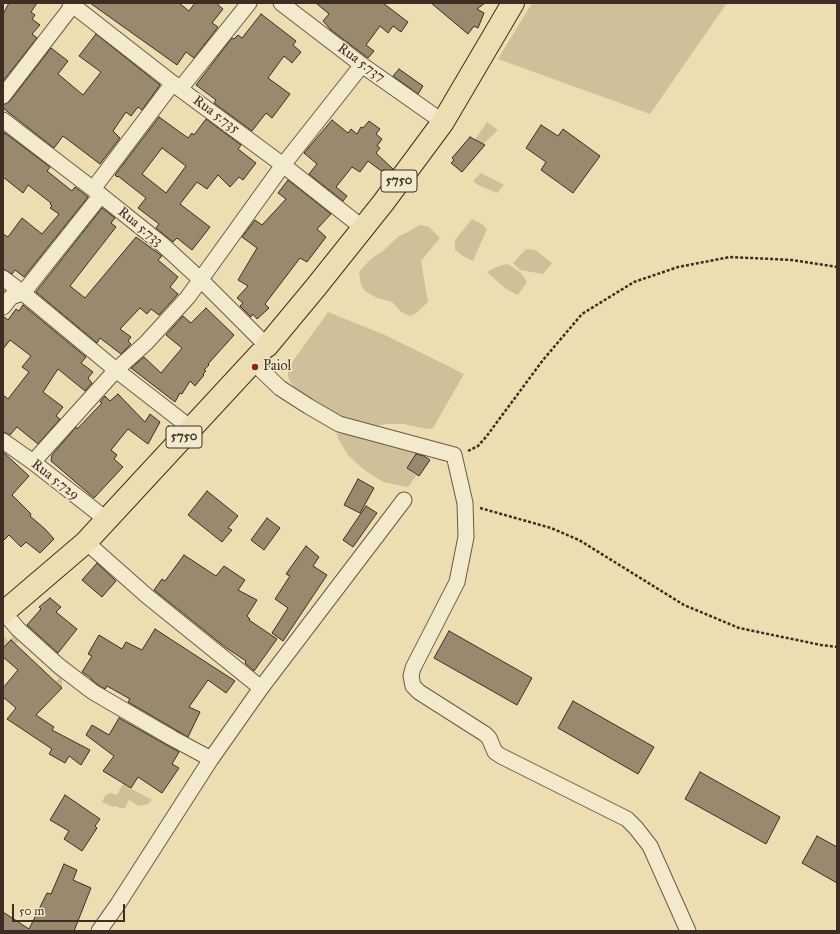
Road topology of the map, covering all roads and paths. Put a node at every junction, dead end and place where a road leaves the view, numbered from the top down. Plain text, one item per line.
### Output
1 (249, 3) edge
2 (281, 3) edge
3 (510, 4) edge
4 (79, 6) edge
5 (362, 65) junction
6 (177, 86) junction
7 (3, 96) edge
8 (3, 120) edge
9 (442, 122) junction
10 (283, 164) junction
11 (97, 192) junction
12 (363, 228) junction
13 (837, 267) edge
14 (3, 278) edge
15 (201, 280) junction
16 (23, 292) junction
17 (3, 307) edge
18 (260, 354) junction
19 (116, 370) junction
20 (192, 429) junction
21 (3, 441) edge
22 (454, 455) junction
23 (33, 462) junction
24 (404, 500) dead end
25 (464, 503) junction
26 (107, 520) junction
27 (86, 542) junction
28 (3, 613) edge
29 (837, 647) edge
30 (261, 688) junction
31 (211, 759) junction
32 (99, 931) edge
33 (688, 931) edge

1 - 6 street
2 - 5 street, Rua 5.737
3 - 9 main road, 5750
4 - 6 street, Rua 5.735
4 - 7 street
5 - 9 street, Rua 5.737
5 - 10 street
6 - 10 street, Rua 5.735
6 - 11 street
8 - 11 street, Rua 5.733
9 - 12 main road, 5750
10 - 12 street, Rua 5.735
10 - 15 street
11 - 15 street, Rua 5.733
11 - 16 street
12 - 18 main road, 5750
13 - 22 path
14 - 16 street
15 - 18 street, Rua 5.733
15 - 19 street
16 - 17 street
16 - 19 street
18 - 20 main road, 5750
18 - 22 street, Rua 5.733
19 - 20 street
19 - 23 street
20 - 26 main road, 5750
21 - 23 street, Rua 5.729
22 - 25 street
23 - 26 street, Rua 5.729
24 - 30 street
25 - 29 path
25 - 33 street
26 - 27 main road, 5750
27 - 28 main road, 5750
27 - 30 street
28 - 31 street
30 - 31 street
31 - 32 street

